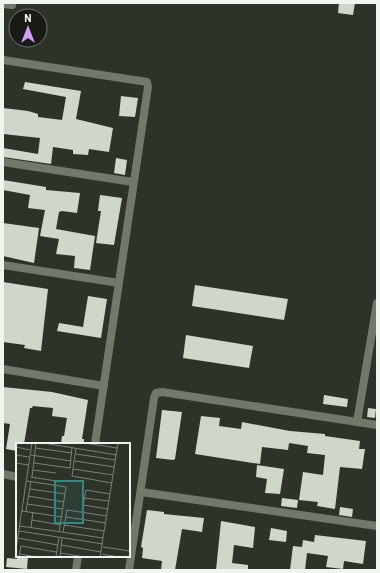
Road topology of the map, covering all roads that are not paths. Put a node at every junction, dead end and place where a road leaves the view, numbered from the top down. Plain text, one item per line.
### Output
1 (3, 4) edge
2 (12, 5) dead end
3 (3, 60) edge
4 (3, 162) edge
5 (133, 182) junction
6 (3, 265) edge
7 (119, 283) junction
8 (377, 303) edge
9 (375, 326) edge
10 (3, 369) edge
11 (104, 386) junction
12 (357, 422) junction
13 (377, 425) edge
14 (95, 443) edge
15 (3, 474) edge
16 (16, 477) edge
17 (141, 492) junction
18 (377, 526) edge
19 (78, 557) edge
20 (76, 570) edge
21 (129, 570) edge

1 - 2 street
3 - 5 street
4 - 5 street
5 - 7 street
6 - 7 street
7 - 11 street
8 - 9 street
9 - 12 street
10 - 11 street
11 - 14 street
12 - 13 street
12 - 17 street
15 - 16 street
17 - 18 street
17 - 21 street
19 - 20 street

